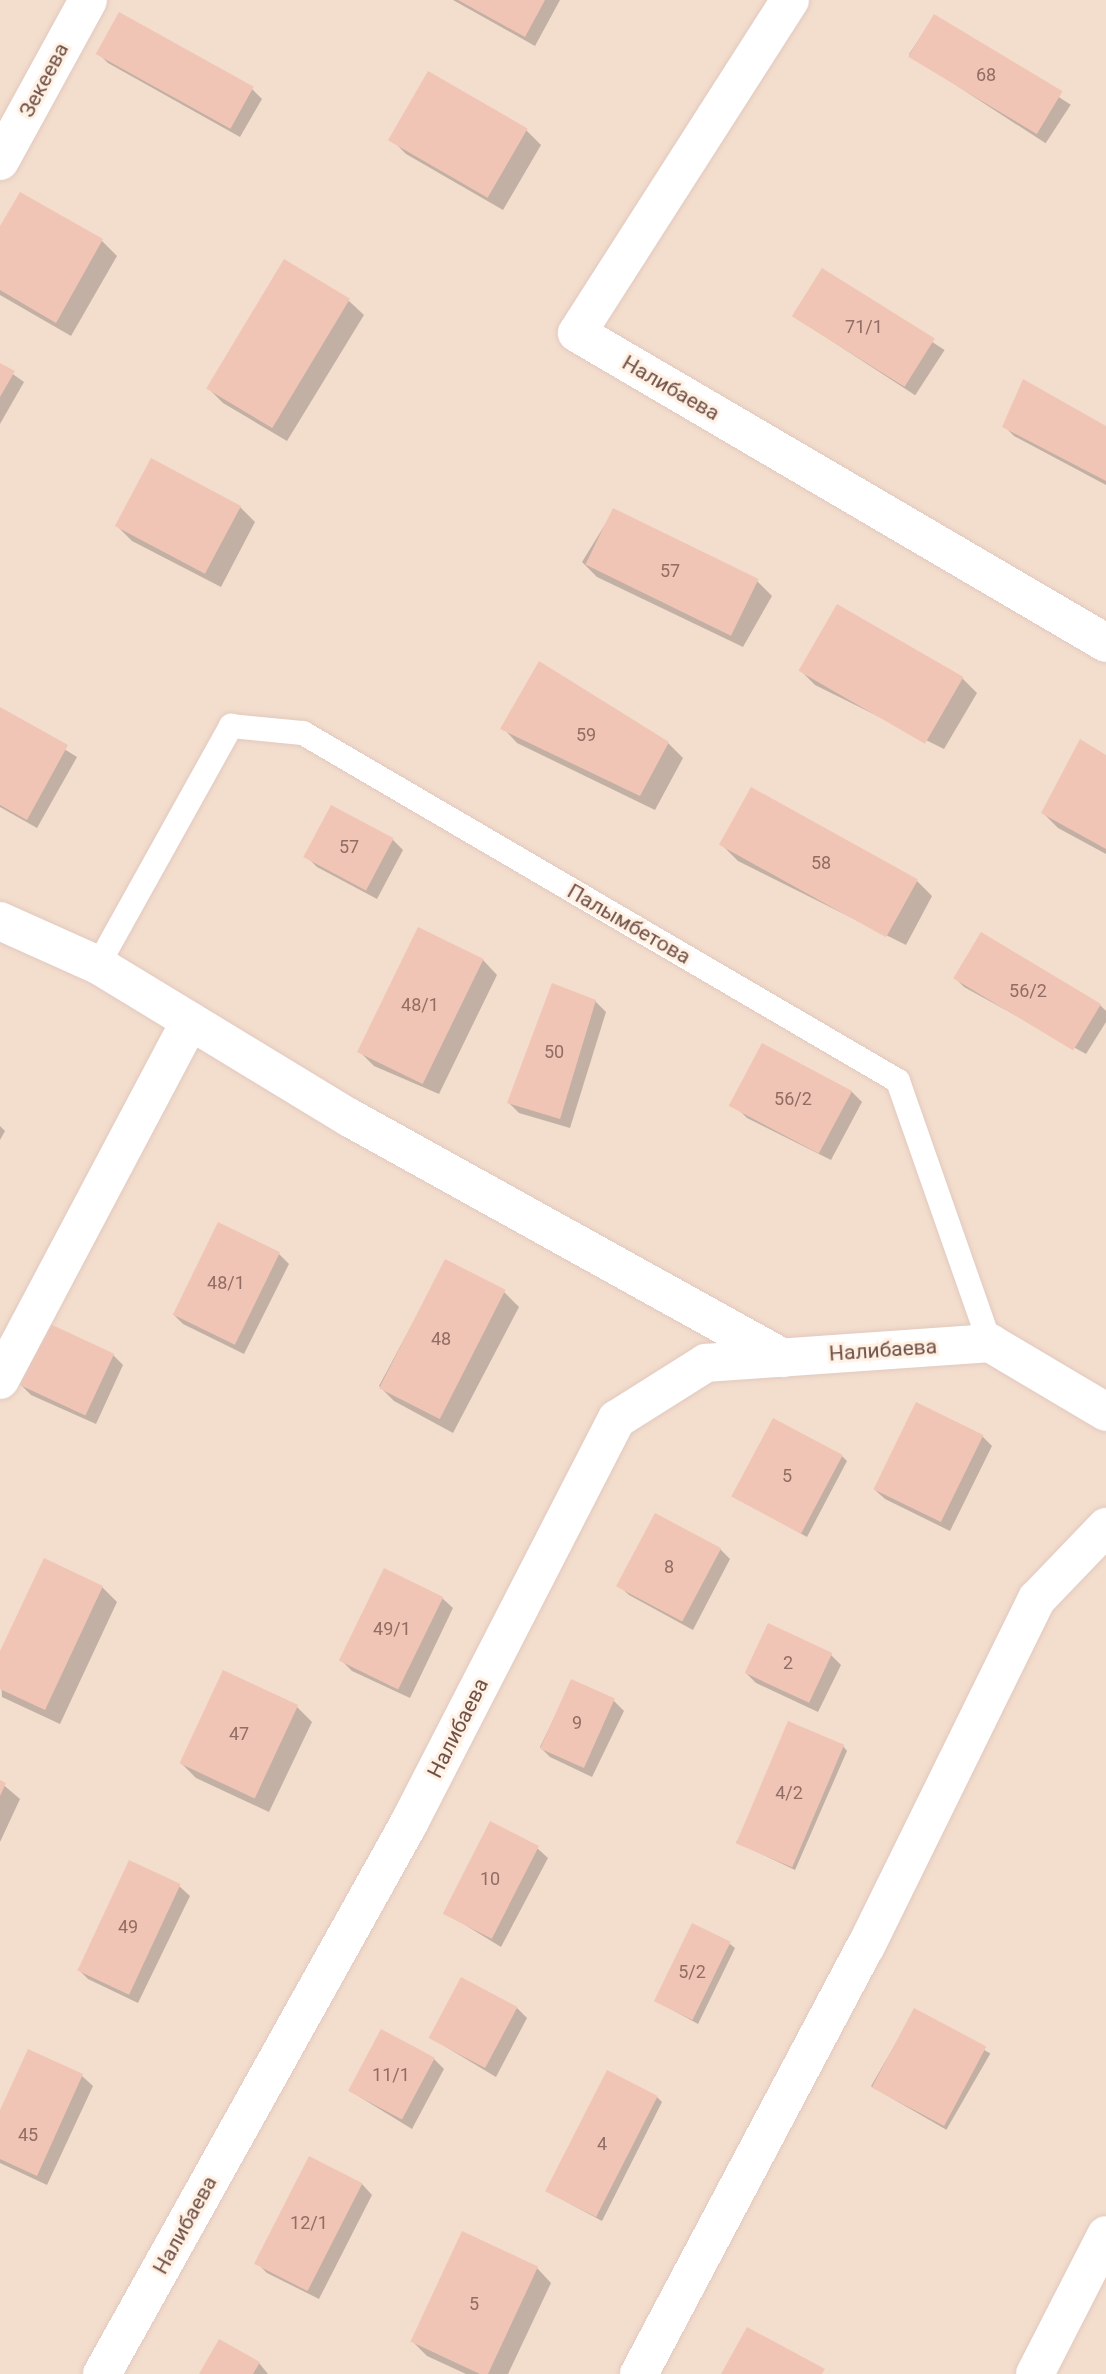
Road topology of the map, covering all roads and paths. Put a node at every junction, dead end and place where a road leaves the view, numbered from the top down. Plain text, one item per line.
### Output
1 (88, 0) edge
2 (790, 0) edge
3 (0, 161) edge
4 (1106, 643) edge
5 (0, 921) edge
6 (98, 965) junction
7 (190, 1021) junction
8 (990, 1343) junction
9 (783, 1358) junction
10 (0, 1380) edge
11 (1106, 1412) edge
12 (1106, 1527) edge
13 (1106, 2235) edge
14 (102, 2374) edge
15 (639, 2374) edge
16 (1035, 2374) edge

1 - 3 street, Зекеева
2 - 4 street, Налибаева
5 - 6 street
6 - 7 street
6 - 8 lane, Палымбетова
7 - 9 street
7 - 10 street
8 - 9 street, Налибаева
8 - 11 street
9 - 14 street, Налибаева
12 - 15 street
13 - 16 street

